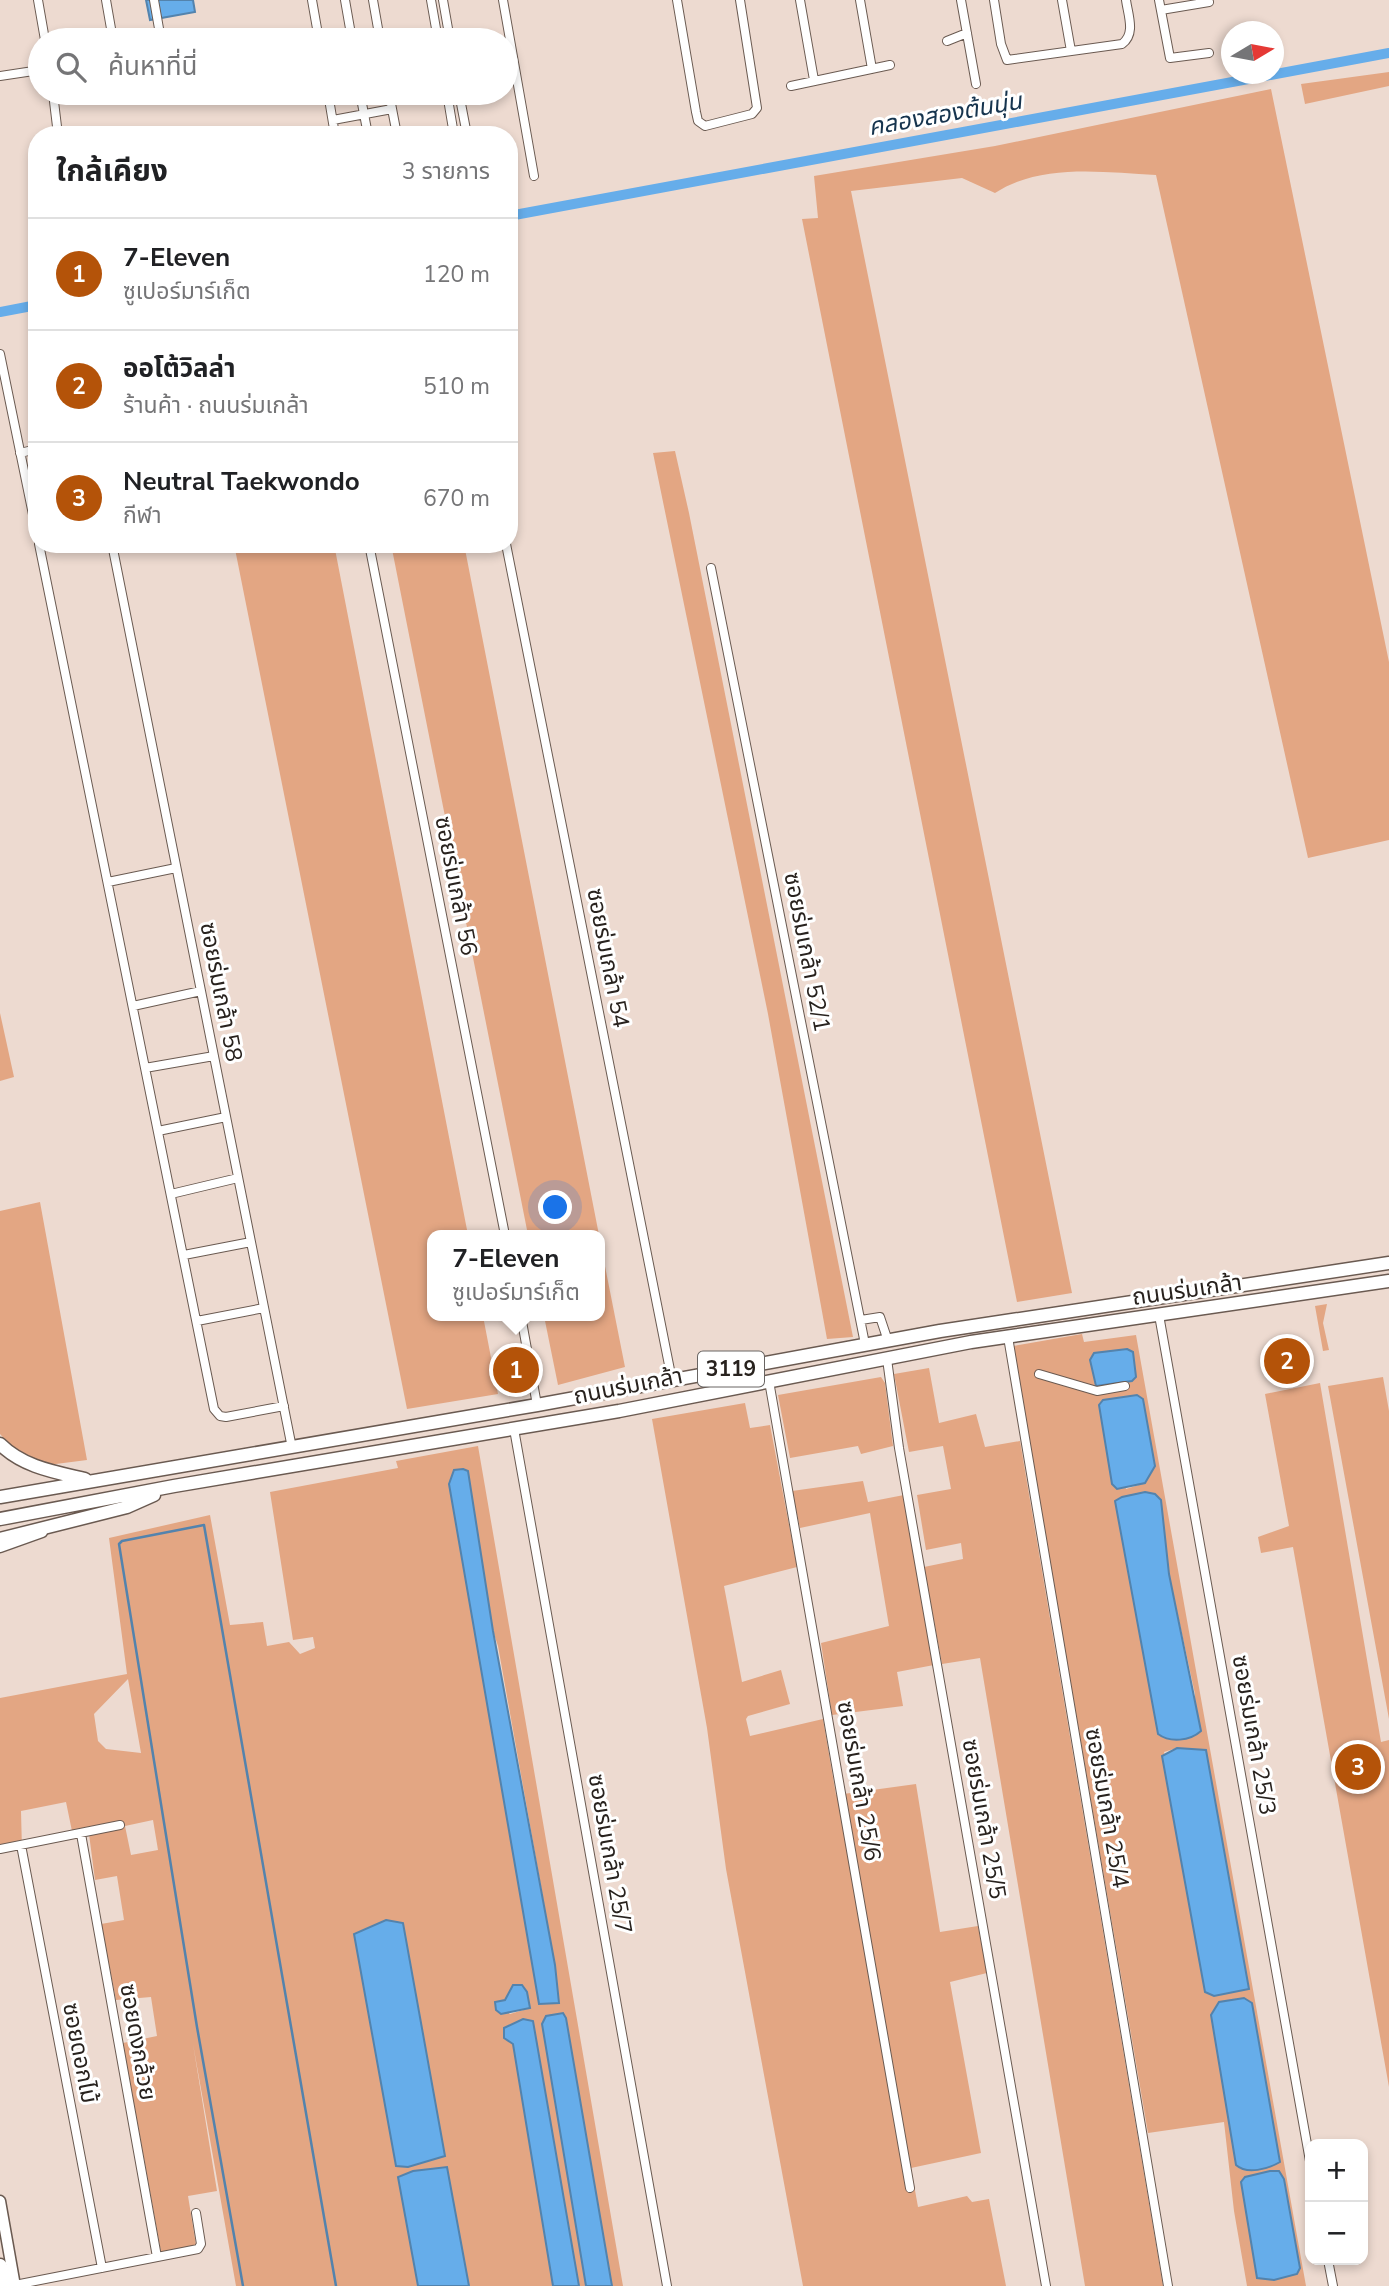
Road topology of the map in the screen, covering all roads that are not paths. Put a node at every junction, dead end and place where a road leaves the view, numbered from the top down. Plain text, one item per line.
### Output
1 (38, 0) edge
2 (106, 0) edge
3 (154, 0) edge
4 (312, 0) edge
5 (345, 0) edge
6 (373, 0) edge
7 (503, 0) edge
8 (677, 0) edge
9 (740, 0) edge
10 (800, 0) edge
11 (860, 0) edge
12 (961, 0) edge
13 (994, 0) edge
14 (1062, 0) edge
15 (1126, 0) edge
16 (1159, 0) edge
17 (446, 1) edge
18 (431, 2) edge
19 (1209, 2) dead end
20 (1161, 10) junction
21 (43, 28) edge
22 (111, 28) edge
23 (159, 28) edge
24 (317, 28) edge
25 (350, 28) edge
26 (378, 28) edge
27 (436, 28) edge
28 (449, 28) edge
29 (508, 28) edge
30 (967, 33) junction
31 (947, 41) dead end
32 (1071, 51) junction
33 (1209, 53) dead end
34 (890, 65) dead end
35 (872, 69) junction
36 (28, 72) edge
37 (0, 76) edge
38 (814, 80) junction
39 (976, 84) dead end
40 (518, 85) edge
41 (791, 86) dead end
42 (54, 105) edge
43 (330, 105) edge
44 (362, 105) edge
45 (391, 105) edge
46 (449, 105) edge
47 (461, 105) edge
48 (392, 109) junction
49 (364, 114) junction
50 (333, 120) junction
51 (57, 126) edge
52 (334, 126) edge
53 (366, 126) edge
54 (395, 126) edge
55 (452, 126) edge
56 (465, 126) edge
57 (534, 176) dead end
58 (0, 354) edge
59 (28, 451) edge
60 (20, 453) junction
61 (28, 491) edge
62 (41, 553) edge
63 (114, 553) edge
64 (371, 553) edge
65 (508, 553) edge
66 (711, 568) dead end
67 (176, 869) junction
68 (108, 883) junction
69 (201, 991) junction
70 (133, 1006) junction
71 (214, 1056) junction
72 (145, 1068) junction
73 (226, 1117) junction
74 (158, 1131) junction
75 (238, 1178) junction
76 (171, 1194) junction
77 (504, 1230) edge
78 (251, 1242) junction
79 (184, 1255) junction
80 (1389, 1263) edge
81 (1389, 1281) edge
82 (264, 1308) junction
83 (1159, 1315) junction
84 (860, 1320) junction
85 (197, 1321) junction
86 (522, 1321) edge
87 (1008, 1337) junction
88 (888, 1341) junction
89 (864, 1344) junction
90 (887, 1359) junction
91 (1039, 1374) dead end
92 (672, 1380) junction
93 (769, 1381) junction
94 (1125, 1386) dead end
95 (537, 1405) junction
96 (284, 1406) junction
97 (514, 1429) junction
98 (0, 1444) edge
99 (292, 1448) junction
100 (93, 1481) junction
101 (174, 1486) junction
102 (0, 1497) edge
103 (0, 1519) edge
104 (61, 1524) junction
105 (0, 1539) edge
106 (0, 1548) edge
107 (120, 1825) dead end
108 (81, 1834) junction
109 (21, 1845) junction
110 (0, 1849) edge
111 (1306, 2139) edge
112 (910, 2188) dead end
113 (0, 2201) edge
114 (196, 2213) dead end
115 (157, 2257) junction
116 (1329, 2265) edge
117 (0, 2266) edge
118 (102, 2268) junction
119 (11, 2286) edge
120 (667, 2286) edge
121 (1046, 2286) edge
122 (1168, 2286) edge
123 (1333, 2286) edge

1 - 21 street
2 - 22 street
3 - 23 street
4 - 24 street
5 - 25 street
6 - 26 street
7 - 29 street
8 - 9 street
10 - 38 street
11 - 35 street
12 - 30 street
13 - 32 street
14 - 32 street
15 - 32 street
16 - 20 street
17 - 18 street
17 - 28 street
18 - 27 street
19 - 20 street
20 - 33 street
30 - 31 street
30 - 39 street
34 - 35 street
35 - 38 street
36 - 37 street
38 - 41 street
40 - 57 street
42 - 51 street
43 - 50 street
44 - 49 street
45 - 48 street
46 - 55 street
47 - 56 street
48 - 49 street
48 - 54 street
49 - 50 street
49 - 53 street
50 - 52 street
58 - 60 street
59 - 60 street
60 - 61 street
62 - 68 street
63 - 67 street, ซอยร่มเกล้า 58
64 - 77 street, ซอยร่มเกล้า 56
65 - 92 street, ซอยร่มเกล้า 54
66 - 84 street, ซอยร่มเกล้า 52/1
67 - 68 street
67 - 69 street, ซอยร่มเกล้า 58
68 - 70 street
69 - 70 street
69 - 71 street, ซอยร่มเกล้า 58
70 - 72 street
71 - 72 street
71 - 73 street, ซอยร่มเกล้า 58
72 - 74 street
73 - 74 street
73 - 75 street, ซอยร่มเกล้า 58
74 - 76 street
75 - 76 street
75 - 78 street, ซอยร่มเกล้า 58
76 - 79 street
78 - 79 street
78 - 82 street, ซอยร่มเกล้า 58
79 - 85 street
80 - 88 main road, ถนนร่มเกล้า / 3119
81 - 83 main road, ถนนร่มเกล้า / 3119
82 - 85 street
82 - 96 street, ซอยร่มเกล้า 58
83 - 87 main road, ถนนร่มเกล้า / 3119
83 - 111 street, ซอยร่มเกล้า 25/3
84 - 88 street
84 - 89 street, ซอยร่มเกล้า 52/1
85 - 96 street
86 - 95 street
87 - 90 main road, ถนนร่มเกล้า / 3119
87 - 122 street, ซอยร่มเกล้า 25/4
88 - 89 main road, ถนนร่มเกล้า / 3119
89 - 92 main road, ถนนร่มเกล้า / 3119
90 - 93 main road, ถนนร่มเกล้า / 3119
90 - 121 street, ซอยร่มเกล้า 25/5
91 - 94 street
92 - 95 main road, ถนนร่มเกล้า / 3119
93 - 97 main road, ถนนร่มเกล้า / 3119
93 - 112 street, ซอยร่มเกล้า 25/6
95 - 99 main road, ถนนร่มเกล้า / 3119
96 - 99 street, ซอยร่มเกล้า 58
97 - 101 main road, ถนนร่มเกล้า / 3119
97 - 120 street, ซอยร่มเกล้า 25/7
98 - 100 main road
99 - 100 main road, ถนนร่มเกล้า / 3119
100 - 102 main road, ถนนร่มเกล้า / 3119
101 - 103 main road, ถนนร่มเกล้า / 3119
101 - 104 main road
104 - 105 main road
104 - 106 main road
107 - 108 street
108 - 109 street
108 - 115 street, ซอยดงกล้วย
109 - 110 street
109 - 118 street, ซอยดอกไม้
113 - 119 main road
114 - 115 street
115 - 118 street
116 - 123 street
117 - 119 highway
118 - 119 street

